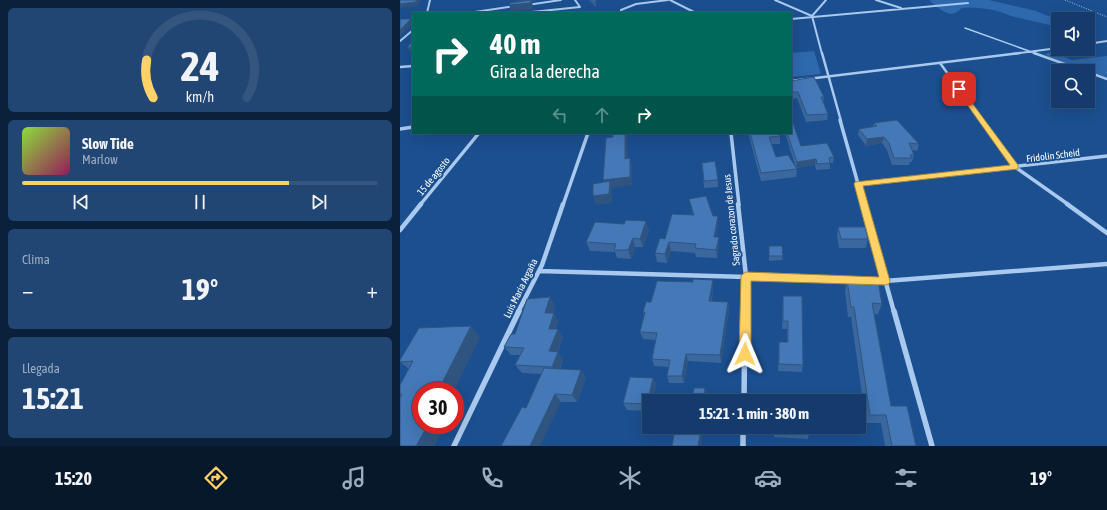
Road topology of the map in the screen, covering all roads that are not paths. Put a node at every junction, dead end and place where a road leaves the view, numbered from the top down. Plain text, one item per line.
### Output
1 (430, 0) edge
2 (561, 0) edge
3 (575, 0) edge
4 (669, 0) edge
5 (775, 0) edge
6 (826, 0) edge
7 (876, 0) edge
8 (968, 3) dead end
9 (580, 7) junction
10 (902, 9) junction
11 (427, 12) edge
12 (475, 12) edge
13 (532, 12) edge
14 (577, 12) edge
15 (621, 12) edge
16 (694, 12) edge
17 (812, 16) junction
18 (792, 18) edge
19 (965, 28) dead end
20 (412, 31) edge
21 (400, 41) edge
22 (1107, 41) edge
23 (1095, 43) edge
24 (1051, 49) edge
25 (1029, 52) junction
26 (940, 63) junction
27 (1064, 64) edge
28 (412, 66) edge
29 (400, 67) edge
30 (1095, 75) edge
31 (828, 76) junction
32 (1107, 79) edge
33 (792, 81) edge
34 (412, 127) edge
35 (400, 129) edge
36 (478, 134) edge
37 (588, 134) edge
38 (731, 134) edge
39 (1107, 156) edge
40 (1015, 167) junction
41 (858, 184) junction
42 (400, 230) edge
43 (1107, 233) edge
44 (1107, 264) edge
45 (539, 270) junction
46 (746, 276) junction
47 (885, 281) junction
48 (744, 394) edge
49 (743, 434) edge
50 (454, 446) edge
51 (743, 446) edge
52 (932, 446) edge

1 - 11 street
2 - 12 street
3 - 9 street
4 - 15 street
4 - 16 street
5 - 17 street
6 - 17 street
7 - 10 street
8 - 10 street
9 - 13 street
9 - 14 street
10 - 17 street
17 - 18 street
17 - 31 street
19 - 25 lane
20 - 21 street
22 - 23 street
24 - 25 street
25 - 26 street
25 - 27 street
26 - 31 street
26 - 40 street
28 - 29 street
30 - 32 street
31 - 33 street
31 - 41 street
34 - 35 street
36 - 42 street, 15 de agosto
37 - 45 street, Luis Maria Argaña
38 - 46 street, Sagrado corazon de Jesus
39 - 40 street, Fridolin Scheid
40 - 41 street, Fridolin Scheid
40 - 43 street
41 - 47 street
44 - 47 street
45 - 46 street
45 - 50 street, Luis Maria Argaña
46 - 47 street
46 - 48 street, Sagrado corazon de Jesus
47 - 52 street
49 - 51 street

